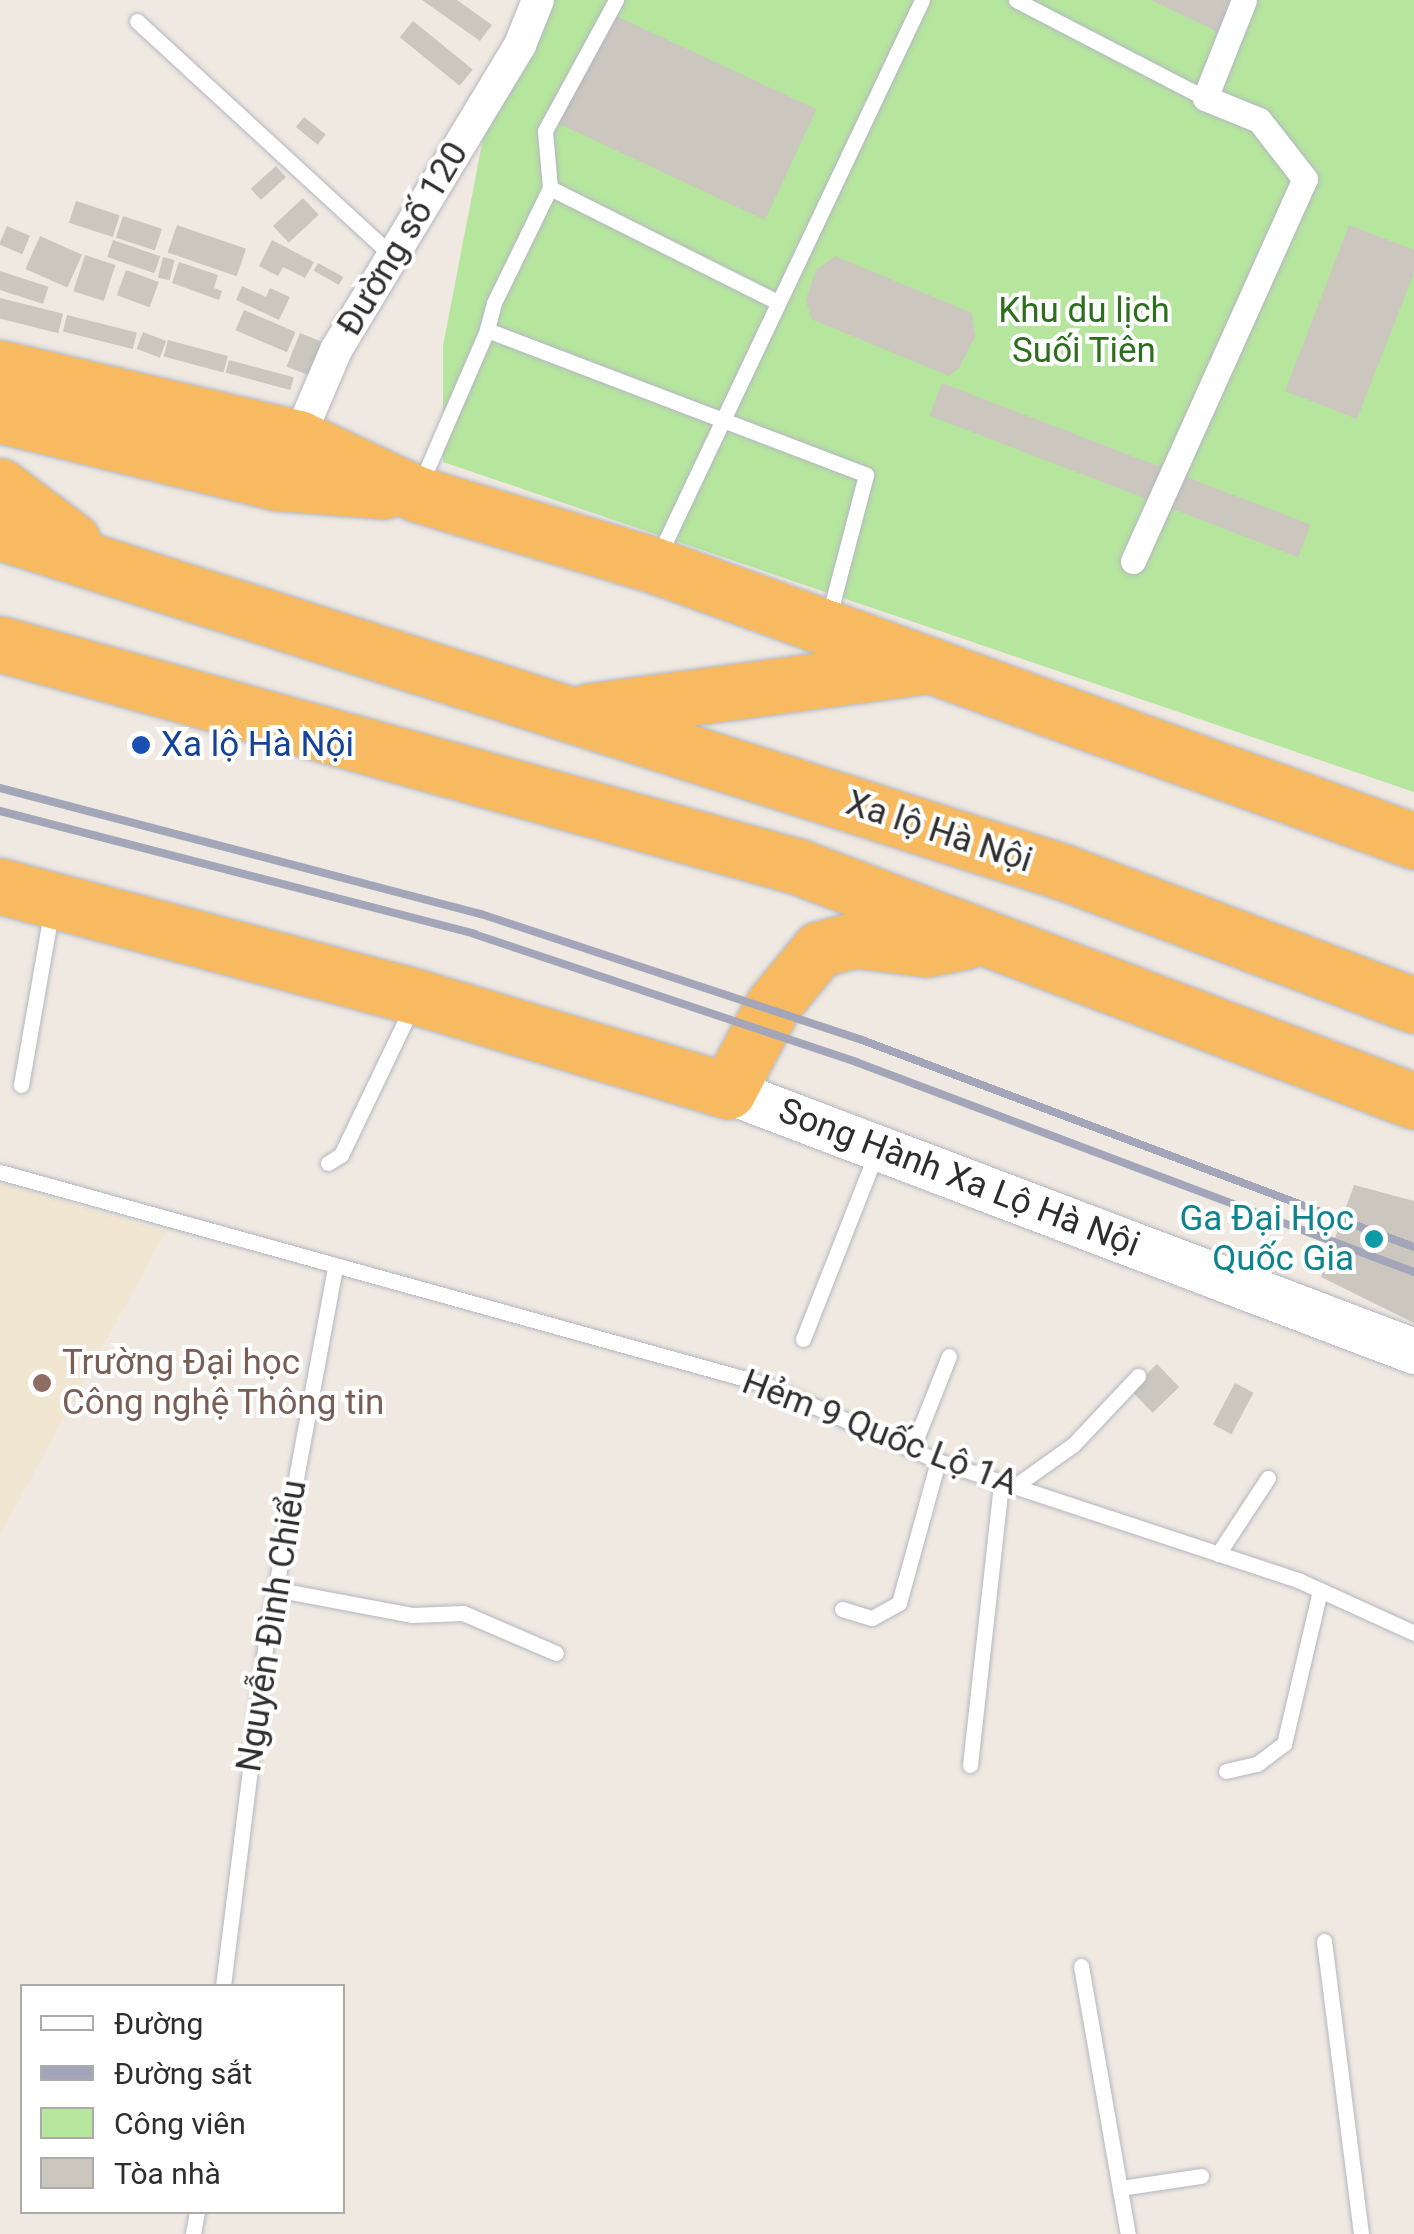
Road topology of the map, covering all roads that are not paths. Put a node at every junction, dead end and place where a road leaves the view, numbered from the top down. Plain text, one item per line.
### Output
1 (538, 0) edge
2 (616, 0) edge
3 (922, 0) edge
4 (1016, 0) edge
5 (1244, 0) edge
6 (137, 21) dead end
7 (1205, 98) junction
8 (550, 188) junction
9 (392, 256) junction
10 (778, 302) junction
11 (487, 330) junction
12 (0, 368) edge
13 (0, 415) edge
14 (722, 420) junction
15 (288, 460) junction
16 (0, 486) edge
17 (417, 494) junction
18 (0, 532) edge
19 (1133, 561) dead end
20 (654, 565) junction
21 (107, 566) junction
22 (825, 628) junction
23 (0, 644) edge
24 (928, 666) junction
25 (92, 671) junction
26 (0, 676) edge
27 (576, 713) junction
28 (1414, 842) edge
29 (0, 886) edge
30 (53, 898) junction
31 (984, 938) junction
32 (417, 997) junction
33 (1414, 1005) edge
34 (21, 1085) dead end
35 (728, 1091) junction
36 (1414, 1101) edge
37 (878, 1147) junction
38 (328, 1164) dead end
39 (0, 1172) edge
40 (335, 1268) junction
41 (803, 1339) dead end
42 (1414, 1350) edge
43 (949, 1356) dead end
44 (1138, 1376) dead end
45 (912, 1450) junction
46 (938, 1460) junction
47 (1268, 1478) dead end
48 (1008, 1484) junction
49 (1218, 1554) junction
50 (274, 1588) junction
51 (1320, 1590) junction
52 (842, 1608) dead end
53 (1414, 1633) edge
54 (556, 1653) dead end
55 (970, 1765) dead end
56 (1226, 1771) dead end
57 (1324, 1940) dead end
58 (1080, 1966) dead end
59 (223, 1984) edge
60 (1201, 2176) dead end
61 (1120, 2188) junction
62 (1128, 2234) edge
63 (1361, 2234) edge

1 - 9 street, Đường số 120
2 - 8 lane
3 - 10 lane
4 - 7 lane
5 - 7 street
6 - 9 lane
7 - 19 street
8 - 10 lane
8 - 11 lane
9 - 15 street, Đường số 120
10 - 14 lane
11 - 14 lane
11 - 17 lane
12 - 15 highway
13 - 15 highway
14 - 20 lane
14 - 22 lane
15 - 17 highway
16 - 21 highway
17 - 20 highway
18 - 21 highway, Xa lộ Hà Nội
20 - 22 highway
21 - 27 highway, Xa lộ Hà Nội
22 - 24 highway
23 - 25 highway
24 - 27 highway
24 - 28 highway
25 - 26 highway
25 - 31 highway
27 - 33 highway, Xa lộ Hà Nội
29 - 30 highway
30 - 32 highway
30 - 34 lane
31 - 35 highway
31 - 36 highway
32 - 35 highway
32 - 38 lane
35 - 37 main road, Song Hành Xa Lộ Hà Nội
37 - 41 lane
37 - 42 main road, Song Hành Xa Lộ Hà Nội
39 - 40 lane, Hẻm 9 Quốc Lộ 1A
40 - 45 lane, Hẻm 9 Quốc Lộ 1A
40 - 50 lane, Nguyễn Đình Chiểu
43 - 45 lane
44 - 48 lane
45 - 46 lane, Hẻm 9 Quốc Lộ 1A
46 - 48 lane, Hẻm 9 Quốc Lộ 1A
46 - 52 lane
47 - 49 lane
48 - 49 lane, Hẻm 9 Quốc Lộ 1A
48 - 55 lane
49 - 51 lane, Hẻm 9 Quốc Lộ 1A
50 - 54 lane
50 - 59 lane, Nguyễn Đình Chiểu
51 - 53 lane, Hẻm 9 Quốc Lộ 1A
51 - 56 lane
57 - 63 lane
58 - 61 lane
60 - 61 lane
61 - 62 lane

